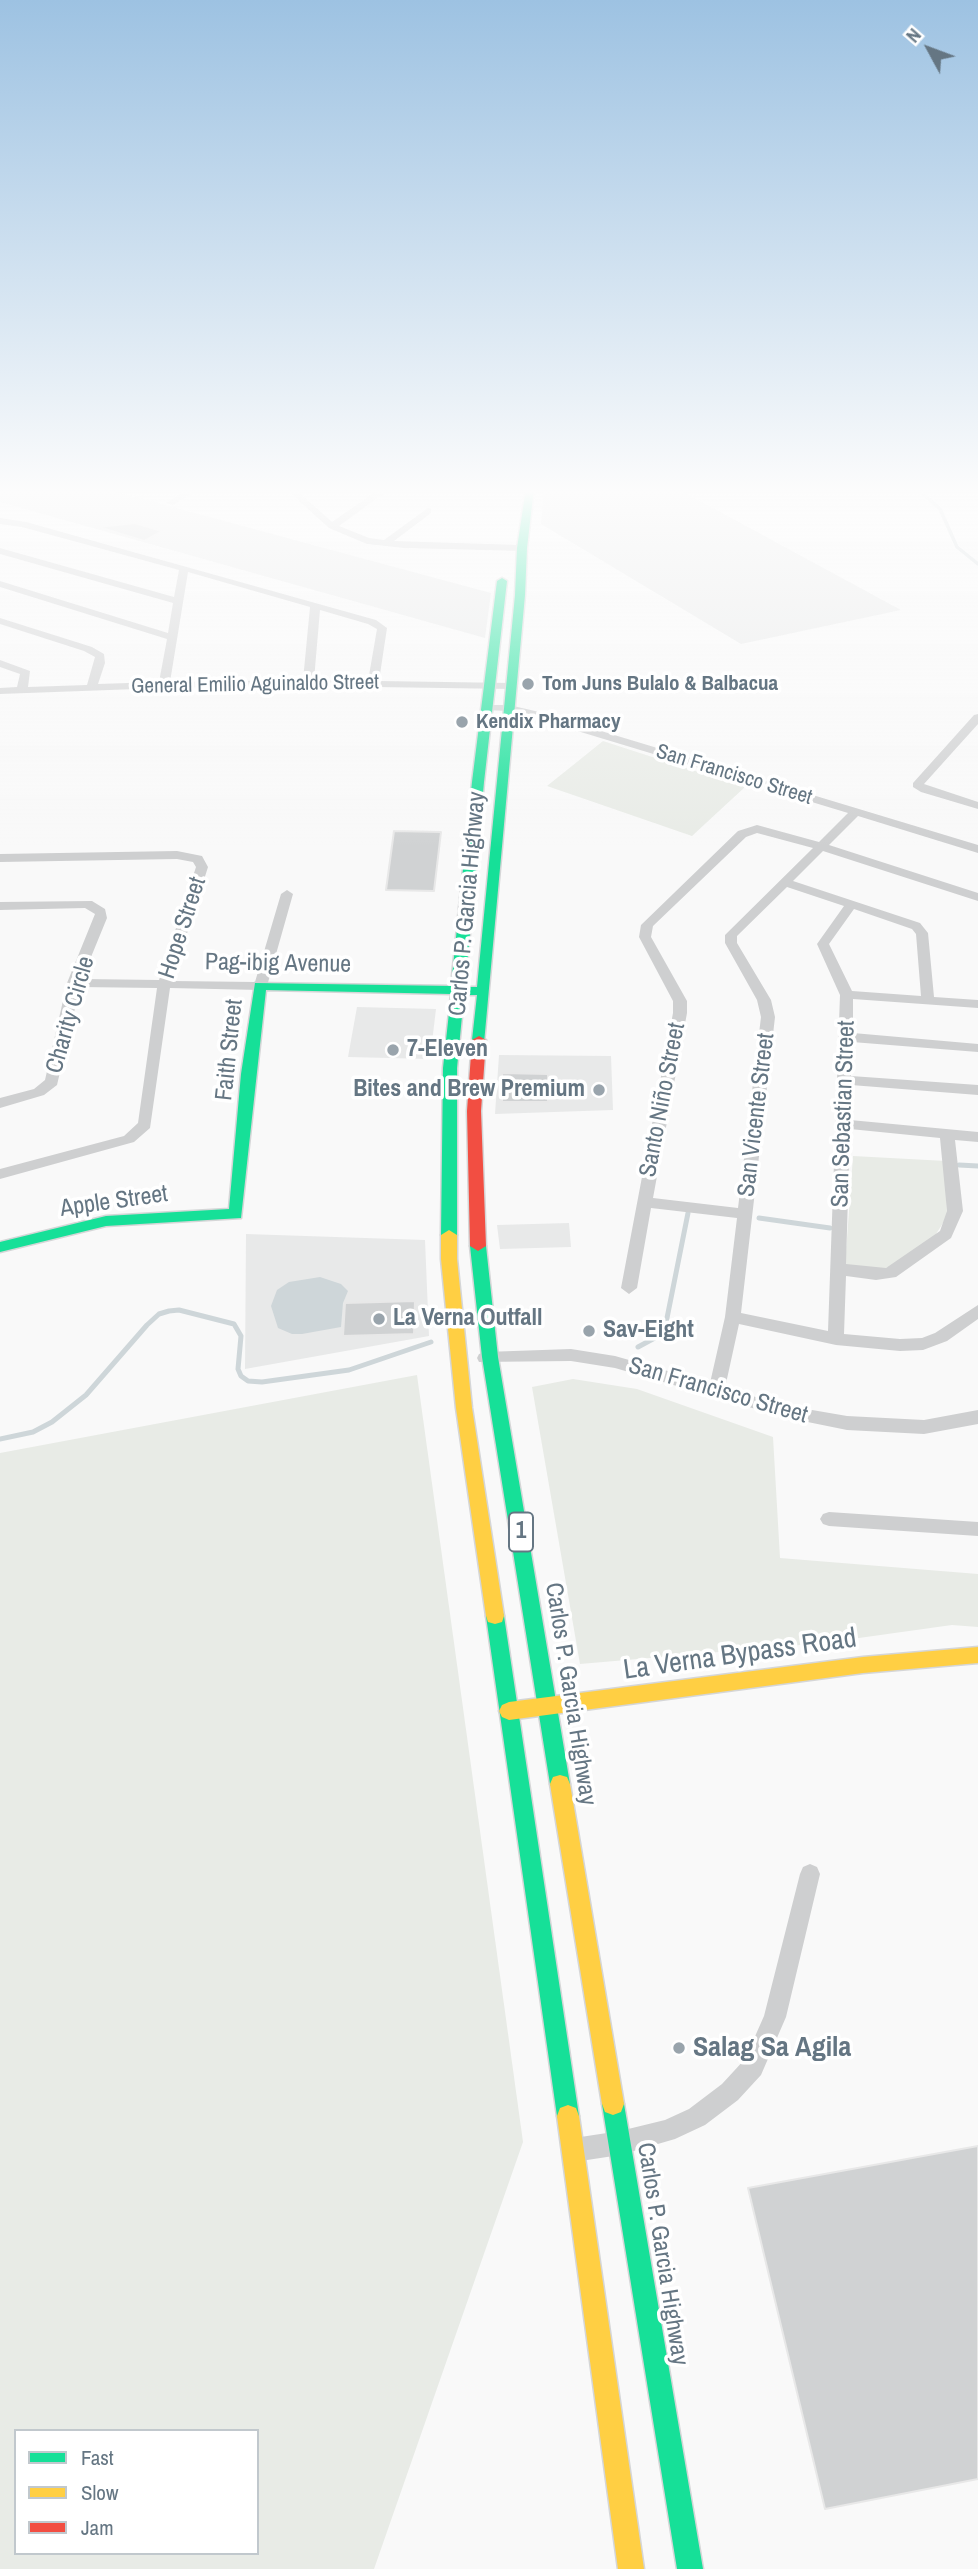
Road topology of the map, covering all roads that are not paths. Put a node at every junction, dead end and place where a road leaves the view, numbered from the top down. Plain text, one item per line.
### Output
1 (77, 608) edge
2 (177, 608) edge
3 (316, 608) edge
4 (323, 608) edge
5 (503, 608) edge
6 (513, 608) edge
7 (0, 621) edge
8 (173, 638) junction
9 (0, 663) edge
10 (308, 684) junction
11 (373, 684) junction
12 (164, 685) junction
13 (490, 686) junction
14 (511, 686) junction
15 (91, 689) junction
16 (22, 690) junction
17 (0, 691) edge
18 (488, 708) junction
19 (509, 708) junction
20 (978, 717) edge
21 (978, 806) edge
22 (856, 812) junction
23 (821, 846) junction
24 (978, 849) edge
25 (0, 858) edge
26 (468, 878) junction
27 (493, 879) junction
28 (785, 882) junction
29 (287, 894) dead end
30 (978, 897) edge
31 (852, 903) junction
32 (0, 906) edge
33 (75, 983) junction
34 (164, 984) junction
35 (260, 986) junction
36 (457, 990) junction
37 (482, 991) junction
38 (847, 995) junction
39 (928, 999) junction
40 (978, 1004) edge
41 (847, 1037) junction
42 (978, 1048) edge
43 (846, 1080) junction
44 (978, 1090) edge
45 (0, 1103) edge
46 (474, 1111) junction
47 (447, 1112) junction
48 (843, 1124) junction
49 (947, 1135) junction
50 (978, 1137) edge
51 (0, 1174) edge
52 (644, 1202) junction
53 (236, 1214) joint
54 (745, 1214) junction
55 (0, 1247) edge
56 (839, 1269) junction
57 (629, 1288) dead end
58 (978, 1311) edge
59 (733, 1317) junction
60 (836, 1339) junction
61 (490, 1357) junction
62 (458, 1359) junction
63 (716, 1393) junction
64 (978, 1417) edge
65 (829, 1519) dead end
66 (978, 1529) edge
67 (978, 1655) edge
68 (549, 1706) junction
69 (509, 1711) junction
70 (810, 1874) dead end
71 (620, 2143) junction
72 (571, 2151) junction
73 (631, 2569) edge
74 (690, 2569) edge

1 - 8 street
2 - 8 street
3 - 10 street
4 - 11 street
5 - 13 main road, Carlos P. Garcia Highway / 1
6 - 14 main road, Carlos P. Garcia Highway / 1
7 - 15 street
8 - 12 street
9 - 16 street
10 - 11 street, General Emilio Aguinaldo Street
10 - 12 street, General Emilio Aguinaldo Street
11 - 13 street, General Emilio Aguinaldo Street
12 - 15 street, General Emilio Aguinaldo Street
13 - 14 street, General Emilio Aguinaldo Street
13 - 18 main road, Carlos P. Garcia Highway / 1
14 - 19 main road, Carlos P. Garcia Highway / 1
15 - 16 street, General Emilio Aguinaldo Street
16 - 17 street, General Emilio Aguinaldo Street
18 - 19 street, San Francisco Street
18 - 26 main road, Carlos P. Garcia Highway / 1
19 - 22 street, San Francisco Street
19 - 27 main road, Carlos P. Garcia Highway / 1
20 - 21 street
22 - 23 street, San Vicente Street
22 - 24 street, San Francisco Street
23 - 28 street, San Vicente Street
23 - 30 street, Santo Niño Street
23 - 52 street, Santo Niño Street
25 - 34 street, Hope Street
26 - 27 main road
26 - 36 main road, Carlos P. Garcia Highway / 1
27 - 37 main road, Carlos P. Garcia Highway / 1
28 - 31 street
28 - 54 street, San Vicente Street
29 - 35 street, Faith Street
31 - 38 street, San Sebastian Street
31 - 39 street
32 - 33 street, Charity Circle
33 - 34 street, Pag-ibig Avenue
33 - 45 street, Charity Circle
34 - 35 street, Pag-ibig Avenue
34 - 51 street, Hope Street
35 - 36 main road, Pag-ibig Avenue
35 - 53 main road, Faith Street
36 - 37 main road, Pag-ibig Avenue
36 - 47 main road, Carlos P. Garcia Highway / 1
37 - 46 main road, Carlos P. Garcia Highway / 1
38 - 39 street
38 - 41 street, San Sebastian Street
39 - 40 street
41 - 42 street
41 - 43 street, San Sebastian Street
43 - 44 street
43 - 48 street, San Sebastian Street
46 - 47 main road
46 - 61 main road, Carlos P. Garcia Highway / 1
47 - 62 main road, Carlos P. Garcia Highway / 1
48 - 49 street
48 - 56 street, San Sebastian Street
49 - 50 street
49 - 56 street
52 - 54 street
52 - 57 street, Santo Niño Street
53 - 55 main road, Apple Street
54 - 59 street, San Vicente Street
56 - 60 street, San Sebastian Street
58 - 60 street
59 - 60 street
59 - 63 street, San Vicente Street
61 - 62 street, San Francisco Street
61 - 63 street, San Francisco Street
61 - 68 main road, Carlos P. Garcia Highway / 1
62 - 69 main road, Carlos P. Garcia Highway / 1
63 - 64 street, San Francisco Street
65 - 66 street
67 - 68 main road, La Verna Bypass Road
68 - 69 main road, La Verna Bypass Road
68 - 71 main road, Carlos P. Garcia Highway / 1
69 - 72 main road, Carlos P. Garcia Highway / 1
70 - 71 street
71 - 72 street
71 - 74 main road, Carlos P. Garcia Highway / 1
72 - 73 main road, Carlos P. Garcia Highway / 1

